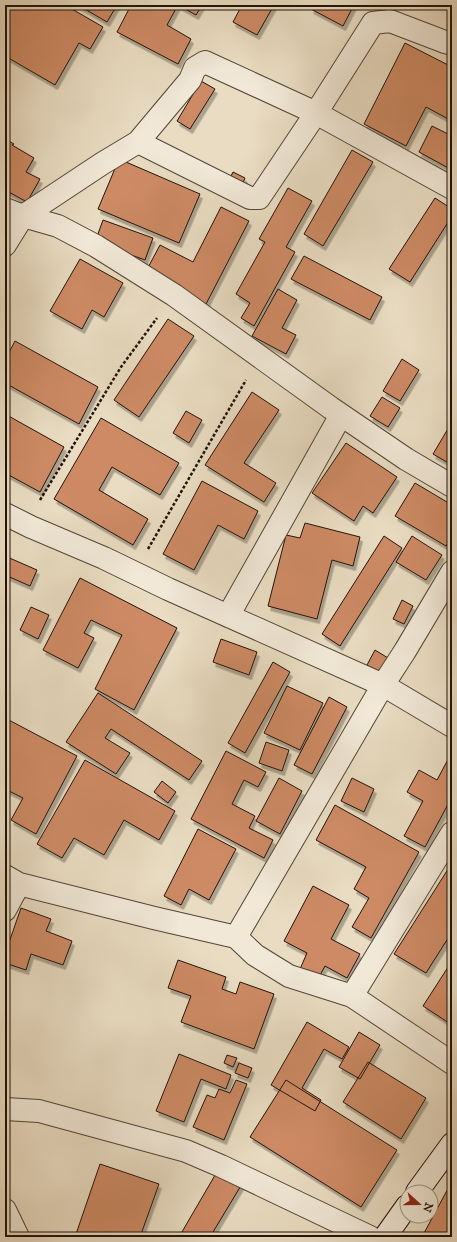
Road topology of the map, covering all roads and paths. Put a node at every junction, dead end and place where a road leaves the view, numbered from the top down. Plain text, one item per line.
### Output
1 (452, 44) edge
2 (316, 113) junction
3 (138, 142) junction
4 (452, 188) edge
5 (14, 213) edge
6 (5, 245) edge
7 (174, 295) junction
8 (259, 357) junction
9 (341, 415) junction
10 (452, 486) edge
11 (5, 514) edge
12 (31, 527) junction
13 (452, 572) edge
14 (134, 573) junction
15 (228, 616) junction
16 (383, 685) junction
17 (452, 726) edge
18 (452, 833) edge
19 (12, 880) edge
20 (5, 910) edge
21 (236, 937) junction
22 (352, 996) junction
23 (452, 1062) edge
24 (5, 1109) edge
25 (452, 1144) edge
26 (423, 1184) edge
27 (5, 1210) edge
28 (399, 1217) edge
29 (18, 1237) edge
30 (370, 1237) edge
31 (384, 1237) edge

1 - 2 street
2 - 3 street
2 - 3 street
2 - 4 street
3 - 5 street
5 - 6 street
5 - 7 street
7 - 8 street
7 - 12 path
8 - 9 street
8 - 14 path
9 - 10 street
9 - 15 street
11 - 12 street
12 - 14 street
13 - 16 street
14 - 15 street
15 - 16 street
16 - 17 street
16 - 21 street
18 - 22 street
19 - 20 street
19 - 21 street
21 - 22 street
22 - 23 street
24 - 30 street
25 - 26 street
27 - 29 street
28 - 31 street

